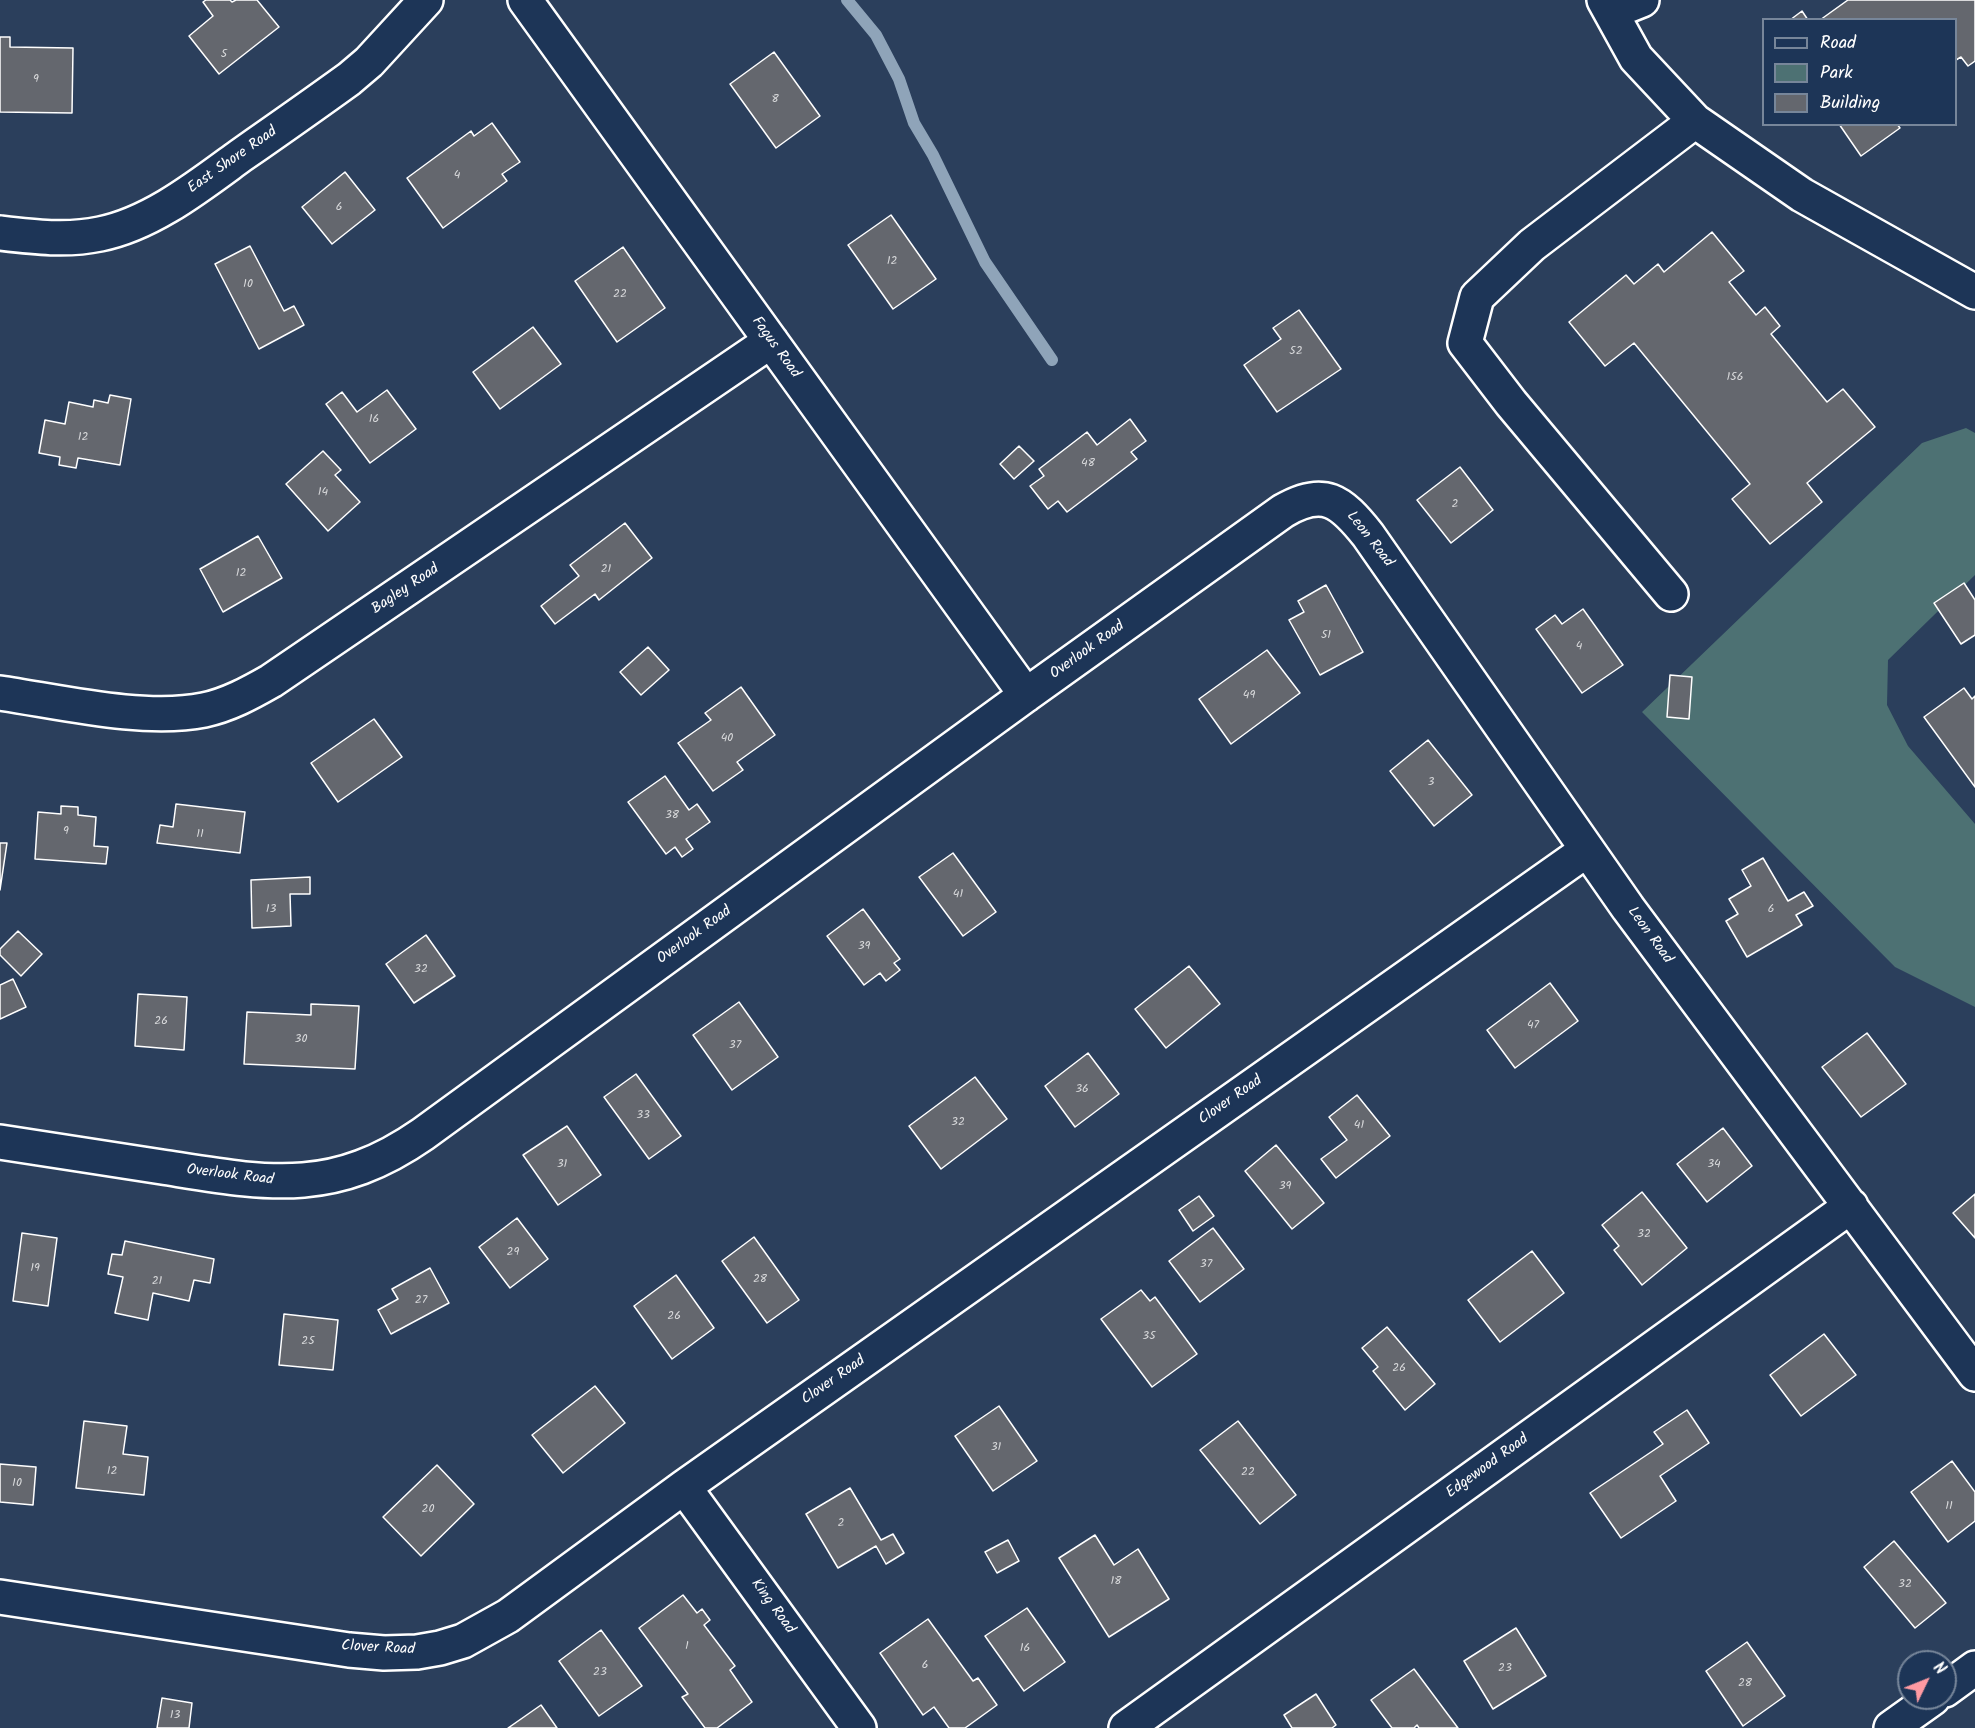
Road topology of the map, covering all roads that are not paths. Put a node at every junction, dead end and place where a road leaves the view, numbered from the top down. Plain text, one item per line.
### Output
1 (426, 0) edge
2 (525, 0) edge
3 (1619, 4) edge
4 (1695, 121) junction
5 (0, 233) edge
6 (1975, 292) edge
7 (771, 341) junction
8 (1327, 499) joint
9 (1671, 594) dead end
10 (0, 693) edge
11 (1026, 695) junction
12 (1587, 850) junction
13 (0, 1142) edge
14 (1851, 1206) junction
15 (1975, 1374) edge
16 (684, 1487) junction
17 (0, 1597) edge
18 (1975, 1668) edge
19 (1957, 1681) edge
20 (1916, 1710) edge
21 (859, 1728) edge
22 (1126, 1728) edge
23 (1891, 1728) edge

1 - 5 street, East Shore Road
2 - 7 street, Fagus Road
3 - 4 street
4 - 6 street
4 - 9 street
7 - 10 street, Bagley Road
7 - 11 street, Fagus Road
8 - 11 street, Overlook Road
8 - 12 street, Leon Road
11 - 13 street, Overlook Road
12 - 14 street, Leon Road
12 - 16 street, Clover Road
14 - 15 street, Leon Road
14 - 22 street, Edgewood Road
16 - 17 street, Clover Road
16 - 21 street, King Road
18 - 19 street
20 - 23 street

